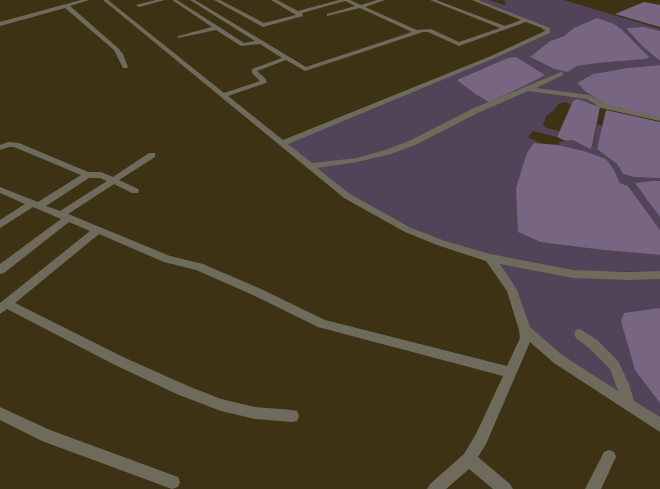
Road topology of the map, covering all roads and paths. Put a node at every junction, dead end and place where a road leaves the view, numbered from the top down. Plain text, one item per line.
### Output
1 (87, 0) edge
2 (105, 0) edge
3 (163, 0) edge
4 (174, 0) edge
5 (192, 0) edge
6 (216, 0) edge
7 (272, 0) edge
8 (345, 0) edge
9 (383, 0) edge
10 (432, 0) edge
11 (474, 0) edge
12 (315, 3) dead end
13 (139, 5) dead end
14 (66, 6) junction
15 (322, 6) junction
16 (360, 6) junction
17 (216, 7) junction
18 (193, 13) junction
19 (298, 13) junction
20 (328, 15) dead end
21 (527, 20) junction
22 (0, 24) edge
23 (216, 28) junction
24 (505, 28) junction
25 (417, 32) junction
26 (180, 37) dead end
27 (260, 42) junction
28 (287, 58) junction
29 (125, 67) dead end
30 (561, 74) dead end
31 (527, 90) junction
32 (223, 96) junction
33 (660, 119) edge
34 (281, 144) junction
35 (0, 148) edge
36 (152, 155) dead end
37 (310, 166) junction
38 (87, 175) junction
39 (113, 181) junction
40 (0, 190) edge
41 (135, 191) dead end
42 (35, 204) junction
43 (65, 217) junction
44 (0, 224) edge
45 (98, 230) junction
46 (490, 258) junction
47 (0, 270) edge
48 (660, 275) edge
49 (4, 306) edge
50 (525, 330) junction
51 (580, 334) dead end
52 (511, 373) junction
53 (628, 403) junction
54 (0, 413) edge
55 (292, 416) dead end
56 (660, 425) edge
57 (609, 457) dead end
58 (469, 459) junction
59 (173, 482) dead end
60 (595, 488) edge
61 (435, 489) edge
62 (506, 489) edge

1 - 14 street
2 - 32 street
3 - 13 street
4 - 18 street
5 - 17 street
6 - 17 street
7 - 19 street
8 - 15 street
8 - 16 street
9 - 16 street
10 - 24 street
11 - 21 street
12 - 15 street
14 - 22 street
14 - 29 street
15 - 19 street
16 - 20 street
16 - 25 street
17 - 18 street
17 - 19 street
17 - 27 street
18 - 23 street
21 - 24 street
21 - 34 street
23 - 26 street
23 - 27 street
24 - 25 street
25 - 28 street
27 - 28 street
28 - 32 street
30 - 31 street
31 - 33 street
31 - 37 street
32 - 34 street
34 - 37 street
35 - 38 street
36 - 39 street
37 - 46 street
38 - 39 street
38 - 42 street
39 - 41 street
39 - 43 street
40 - 42 street
42 - 43 street
42 - 44 street
43 - 45 street
43 - 47 street
45 - 49 street
45 - 52 street
46 - 48 street
46 - 50 street
49 - 55 street
50 - 52 street
50 - 53 street
51 - 53 street
52 - 58 street
53 - 56 street
54 - 59 street
57 - 60 street
58 - 61 street
58 - 62 street

